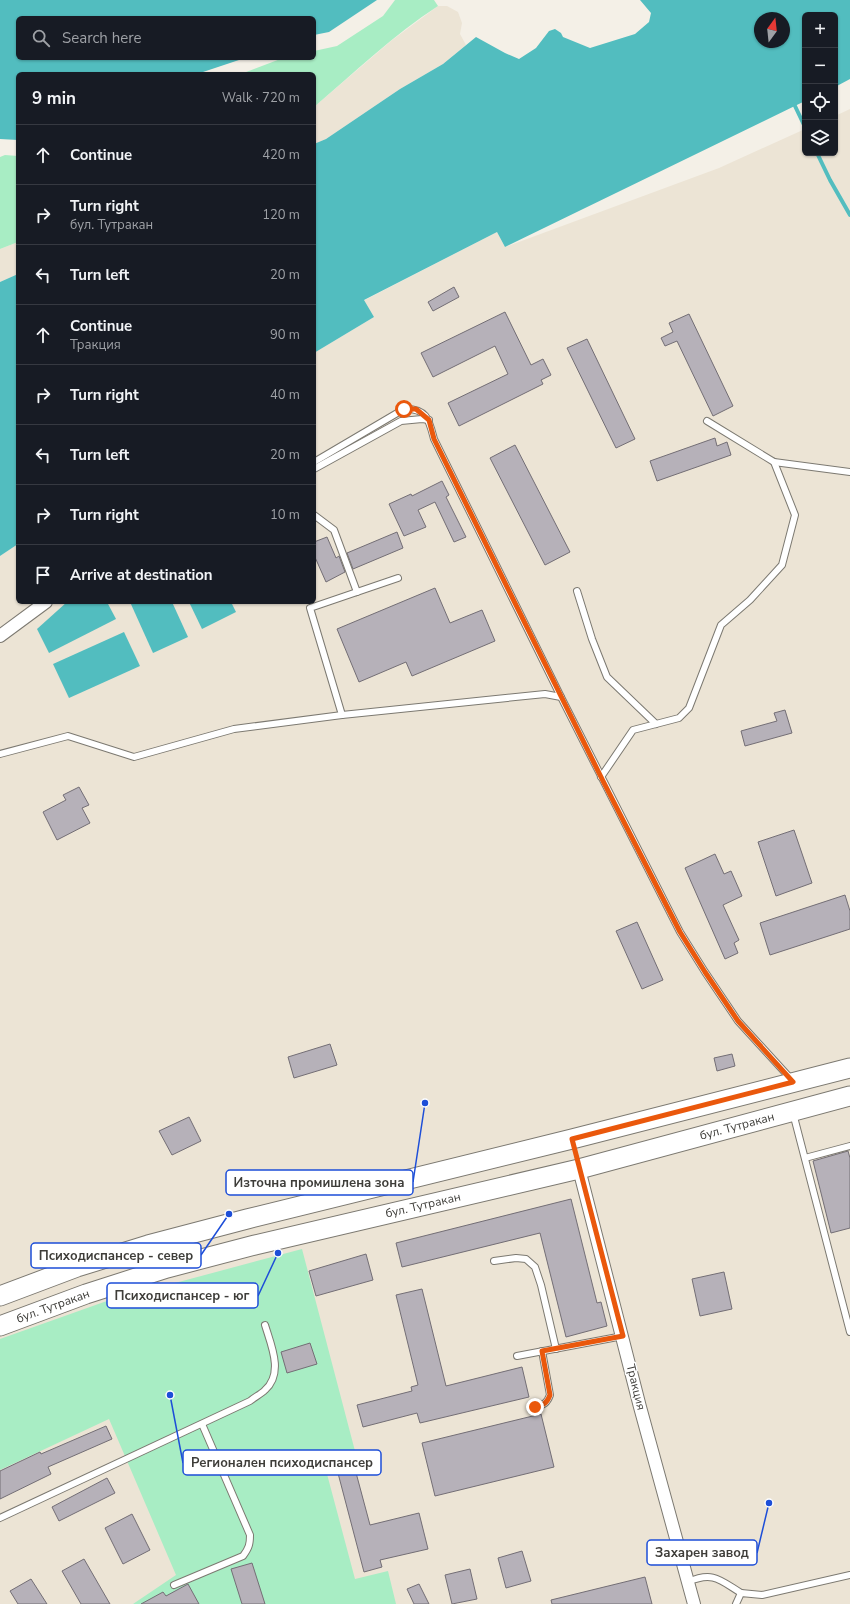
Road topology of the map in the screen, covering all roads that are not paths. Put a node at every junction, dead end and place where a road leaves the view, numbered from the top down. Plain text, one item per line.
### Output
1 (429, 420) junction
2 (707, 420) dead end
3 (316, 461) edge
4 (774, 462) junction
5 (316, 468) edge
6 (850, 472) edge
7 (316, 516) edge
8 (398, 578) dead end
9 (577, 591) dead end
10 (357, 592) junction
11 (43, 604) edge
12 (0, 636) edge
13 (561, 697) junction
14 (342, 715) junction
15 (656, 724) junction
16 (0, 754) edge
17 (601, 777) junction
18 (850, 1068) edge
19 (793, 1082) junction
20 (850, 1096) edge
21 (793, 1111) junction
22 (594, 1134) junction
23 (572, 1139) junction
24 (850, 1146) edge
25 (805, 1158) junction
26 (601, 1163) junction
27 (579, 1169) junction
28 (494, 1262) dead end
29 (0, 1296) edge
30 (265, 1325) dead end
31 (0, 1326) edge
32 (850, 1332) edge
33 (623, 1336) junction
34 (556, 1349) junction
35 (542, 1351) junction
36 (517, 1356) dead end
37 (535, 1407) dead end
38 (202, 1424) junction
39 (0, 1518) edge
40 (850, 1575) edge
41 (688, 1582) junction
42 (174, 1585) dead end
43 (741, 1593) junction
44 (694, 1604) edge
45 (736, 1604) edge

1 - 3 lane
1 - 5 lane
1 - 13 lane
2 - 4 lane
4 - 6 lane
4 - 15 lane
7 - 10 lane
8 - 10 lane
9 - 15 lane
10 - 14 lane
11 - 12 street
13 - 14 lane
13 - 17 lane
14 - 16 lane
15 - 17 lane
17 - 19 lane
18 - 19 main road
19 - 22 main road
20 - 21 main road, бул. Тутракан
21 - 25 lane
21 - 26 main road, бул. Тутракан
22 - 23 main road
22 - 26 main road
23 - 27 main road
23 - 29 main road
24 - 25 lane
25 - 32 lane
26 - 27 main road, бул. Тутракан
27 - 31 main road, бул. Тутракан
27 - 33 street, Тракция
28 - 34 lane
30 - 38 lane
33 - 34 lane
33 - 41 street, Тракция
34 - 35 lane
35 - 36 lane
35 - 37 lane
38 - 39 lane
38 - 42 lane
40 - 43 lane
41 - 43 lane
41 - 44 street, Тракция
43 - 45 lane

